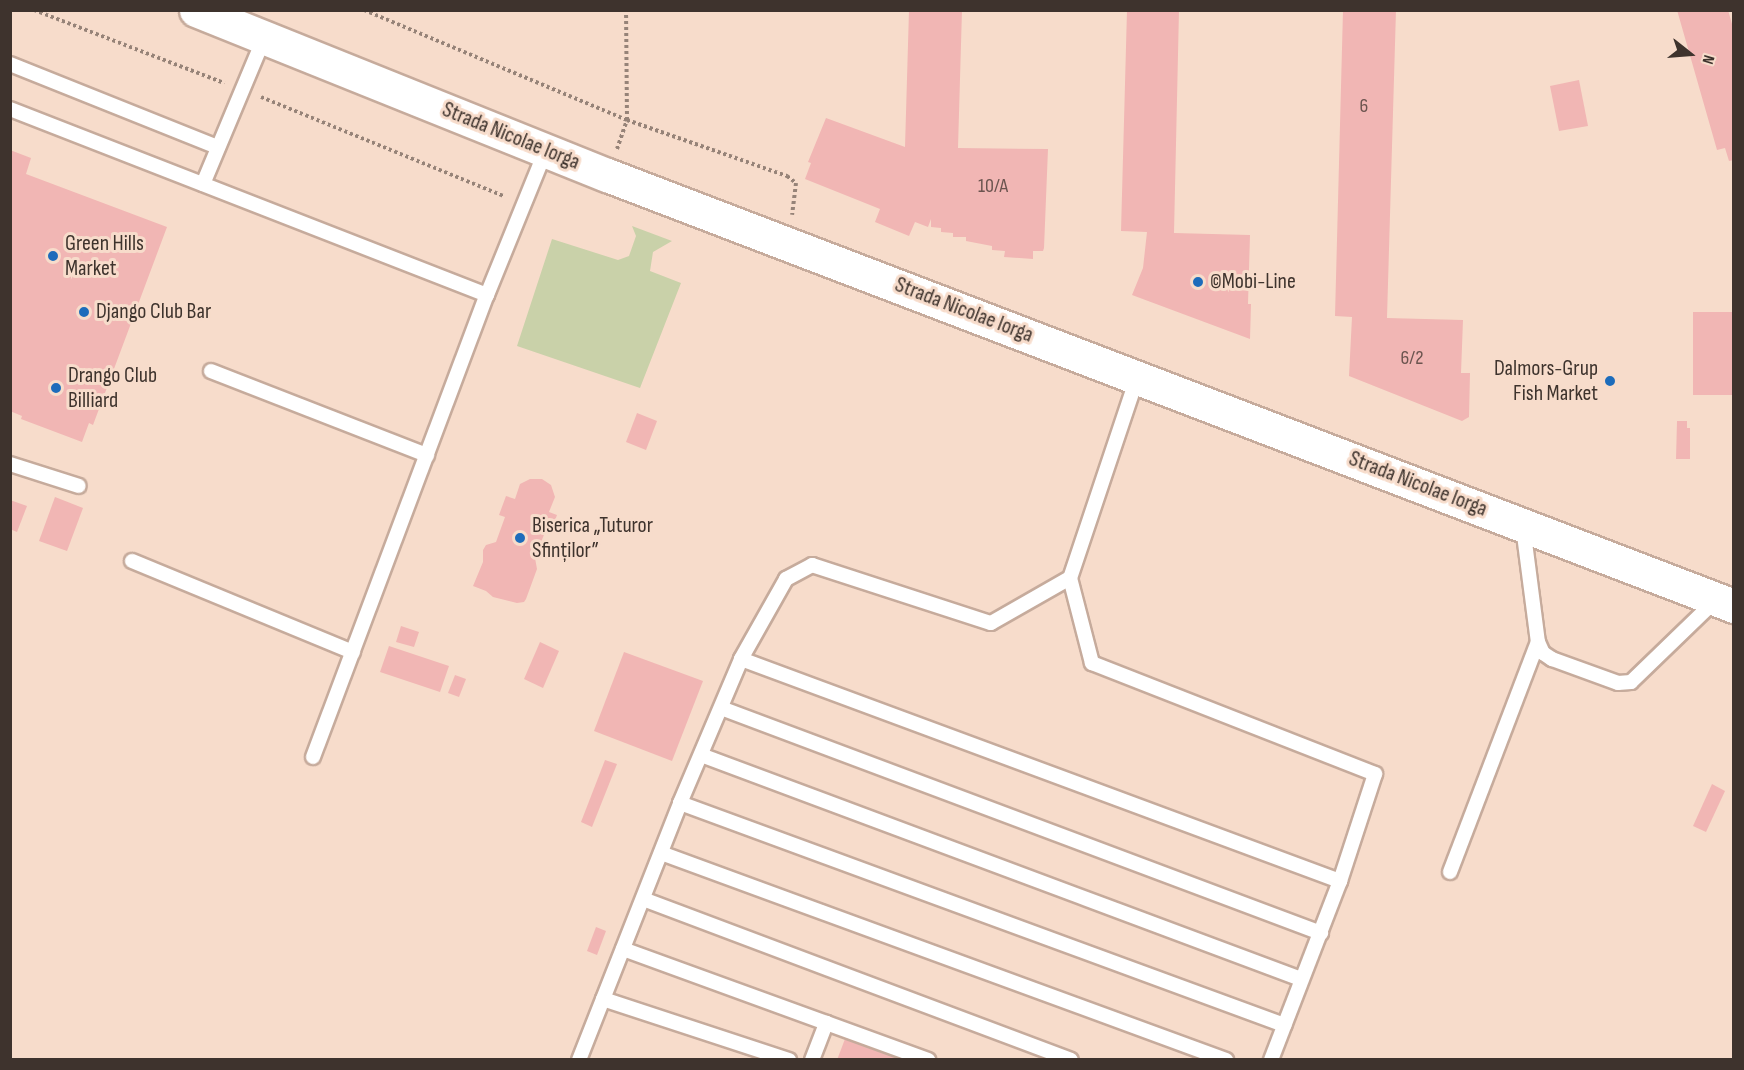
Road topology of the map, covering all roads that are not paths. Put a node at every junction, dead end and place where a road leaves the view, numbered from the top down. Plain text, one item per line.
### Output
1 (196, 10) edge
2 (264, 38) junction
3 (10, 64) edge
4 (10, 109) edge
5 (218, 147) junction
6 (546, 150) junction
7 (203, 184) junction
8 (487, 295) junction
9 (211, 371) dead end
10 (1138, 376) junction
11 (427, 455) junction
12 (10, 464) edge
13 (79, 486) dead end
14 (1523, 525) junction
15 (132, 561) dead end
16 (1070, 578) junction
17 (1725, 603) edge
18 (1538, 642) junction
19 (353, 651) junction
20 (741, 659) junction
21 (721, 708) junction
22 (701, 755) junction
23 (313, 757) dead end
24 (680, 804) junction
25 (661, 853) junction
26 (1450, 872) dead end
27 (1340, 881) junction
28 (643, 899) junction
29 (1321, 933) junction
30 (623, 949) junction
31 (1301, 980) junction
32 (603, 999) junction
33 (826, 1023) junction
34 (1284, 1025) junction
35 (579, 1059) edge
36 (789, 1059) edge
37 (812, 1059) edge
38 (928, 1059) edge
39 (1071, 1059) edge
40 (1226, 1059) edge
41 (1271, 1059) edge

1 - 2 main road, Strada Nicolae Iorga
2 - 5 lane
2 - 6 main road, Strada Nicolae Iorga
3 - 5 lane
4 - 7 lane
5 - 7 lane
6 - 8 lane
6 - 10 main road, Strada Nicolae Iorga
7 - 8 lane
8 - 11 lane
9 - 11 lane
10 - 14 main road, Strada Nicolae Iorga
10 - 16 lane
11 - 19 lane
12 - 13 lane
14 - 17 main road, Strada Nicolae Iorga
14 - 18 lane
15 - 19 lane
16 - 20 lane
16 - 27 lane
17 - 18 lane
18 - 26 lane
19 - 23 lane
20 - 21 lane
20 - 27 lane
21 - 22 lane
21 - 29 lane
22 - 24 lane
22 - 31 lane
24 - 25 lane
24 - 34 lane
25 - 28 lane
25 - 40 lane
27 - 29 lane
28 - 30 lane
28 - 39 lane
29 - 31 lane
30 - 32 lane
30 - 33 lane
31 - 34 lane
32 - 35 lane
32 - 36 lane
33 - 37 lane
33 - 38 lane
34 - 41 lane

